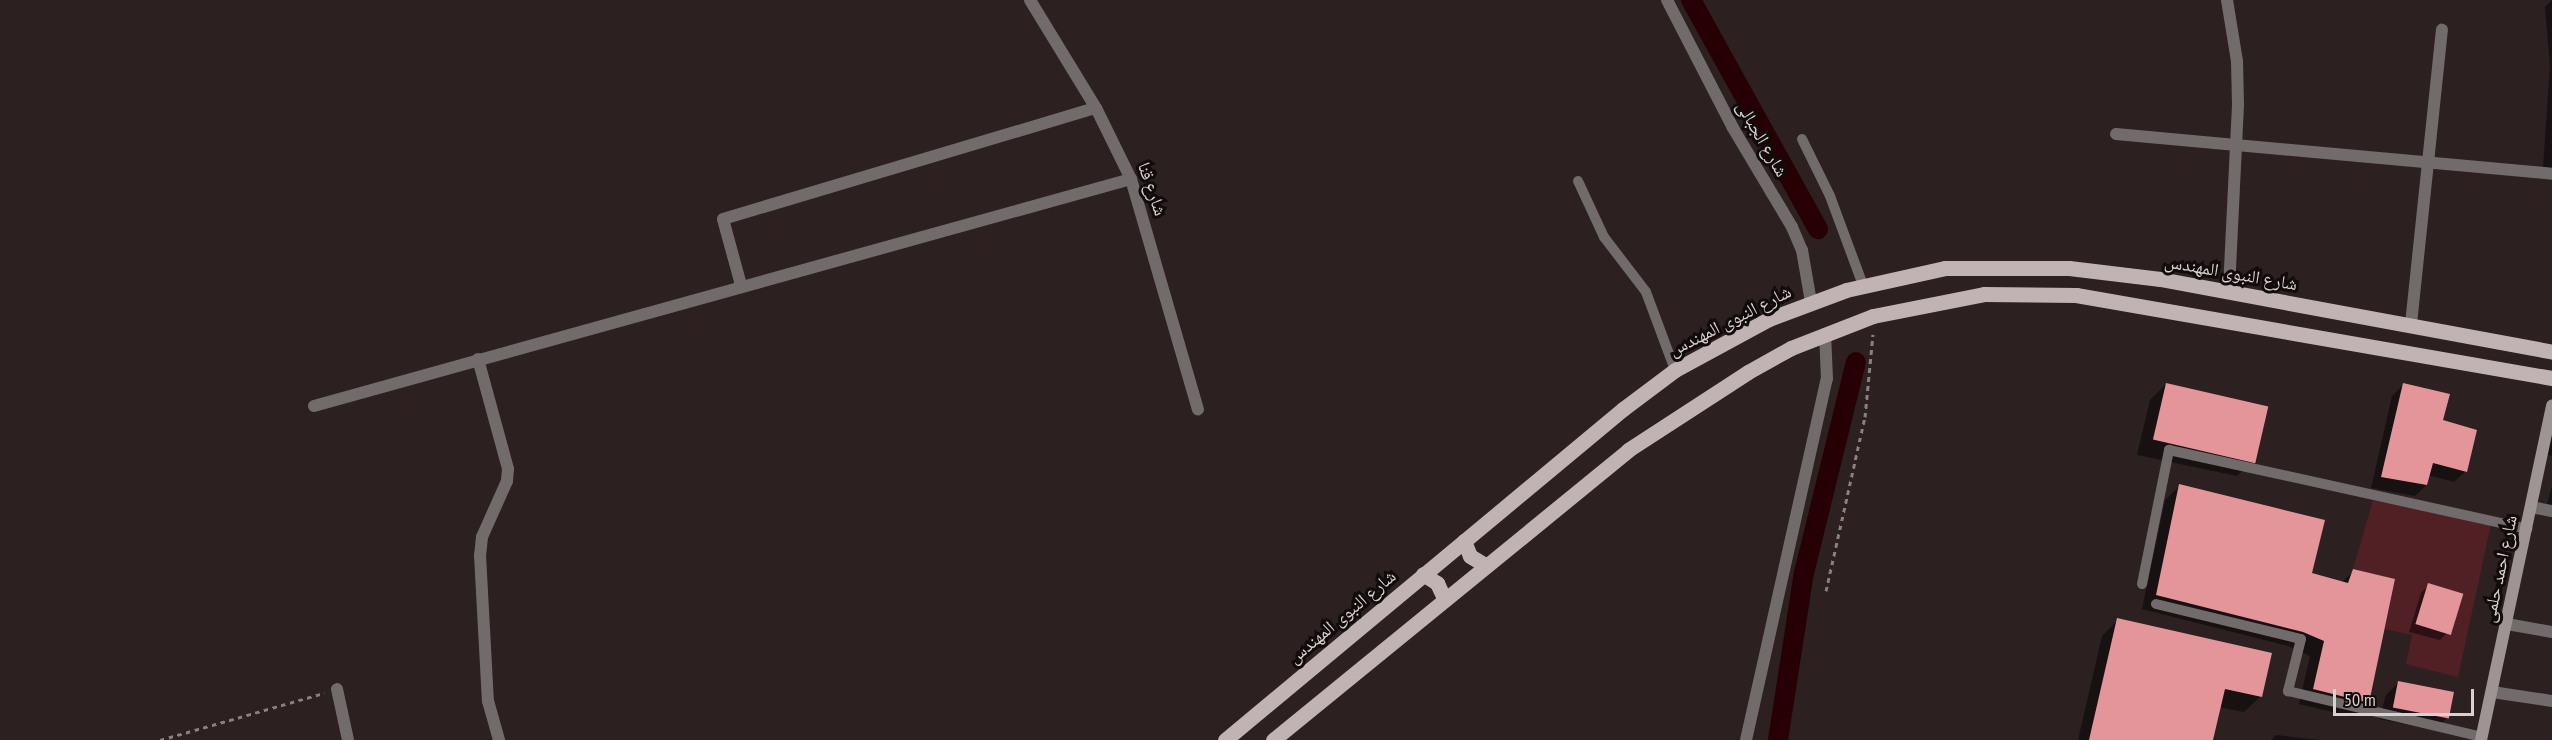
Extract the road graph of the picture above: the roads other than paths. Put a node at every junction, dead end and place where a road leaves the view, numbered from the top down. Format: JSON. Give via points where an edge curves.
{"nodes":[{"id":1,"x":1030,"y":0,"type":"edge"},
{"id":2,"x":1667,"y":0,"type":"edge"},
{"id":3,"x":2227,"y":0,"type":"edge"},
{"id":4,"x":2442,"y":30,"type":"dead end"},
{"id":5,"x":1096,"y":108,"type":"junction"},
{"id":6,"x":2116,"y":134,"type":"dead end"},
{"id":7,"x":1802,"y":140,"type":"dead end"},
{"id":8,"x":2236,"y":145,"type":"junction"},
{"id":9,"x":2430,"y":163,"type":"junction"},
{"id":10,"x":2552,"y":174,"type":"edge"},
{"id":11,"x":1131,"y":179,"type":"junction"},
{"id":12,"x":1578,"y":181,"type":"dead end"},
{"id":13,"x":741,"y":285,"type":"junction"},
{"id":14,"x":1863,"y":285,"type":"junction"},
{"id":15,"x":2229,"y":292,"type":"junction"},
{"id":16,"x":1811,"y":302,"type":"junction"},
{"id":17,"x":2411,"y":324,"type":"junction"},
{"id":18,"x":1825,"y":334,"type":"junction"},
{"id":19,"x":2552,"y":352,"type":"edge"},
{"id":20,"x":477,"y":359,"type":"junction"},
{"id":21,"x":1675,"y":370,"type":"junction"},
{"id":22,"x":2552,"y":378,"type":"edge"},
{"id":23,"x":2552,"y":405,"type":"edge"},
{"id":24,"x":314,"y":406,"type":"dead end"},
{"id":25,"x":1198,"y":409,"type":"dead end"},
{"id":26,"x":2531,"y":507,"type":"junction"},
{"id":27,"x":2552,"y":511,"type":"edge"},
{"id":28,"x":2527,"y":529,"type":"junction"},
{"id":29,"x":1464,"y":540,"type":"junction"},
{"id":30,"x":1485,"y":565,"type":"junction"},
{"id":31,"x":1423,"y":574,"type":"junction"},
{"id":32,"x":2142,"y":584,"type":"dead end"},
{"id":33,"x":1444,"y":598,"type":"junction"},
{"id":34,"x":2156,"y":604,"type":"dead end"},
{"id":35,"x":2507,"y":624,"type":"junction"},
{"id":36,"x":2552,"y":633,"type":"edge"},
{"id":37,"x":337,"y":690,"type":"road end"},
{"id":38,"x":2492,"y":692,"type":"junction"},
{"id":39,"x":2552,"y":701,"type":"edge"},
{"id":40,"x":2482,"y":738,"type":"edge"},
{"id":41,"x":348,"y":740,"type":"edge"},
{"id":42,"x":499,"y":740,"type":"edge"},
{"id":43,"x":1225,"y":740,"type":"edge"},
{"id":44,"x":1273,"y":740,"type":"edge"},
{"id":45,"x":1746,"y":740,"type":"edge"}],
"edges":[{"from":1,"to":5,"type":"street","name":"شارع قنا"},
{"from":2,"to":16,"type":"street","name":"شارع الجبالى","via":[[1733,128],[1792,227],[1802,250]]},
{"from":3,"to":8,"type":"street","via":[[2237,61]]},
{"from":4,"to":9,"type":"street"},
{"from":5,"to":11,"type":"street","name":"شارع قنا"},
{"from":5,"to":13,"type":"street","via":[[723,219]]},
{"from":6,"to":8,"type":"street"},
{"from":7,"to":14,"type":"lane","via":[[1830,196]]},
{"from":8,"to":9,"type":"street"},
{"from":8,"to":15,"type":"street"},
{"from":9,"to":10,"type":"street"},
{"from":9,"to":17,"type":"street"},
{"from":11,"to":13,"type":"street"},
{"from":11,"to":25,"type":"street","name":"شارع قنا"},
{"from":12,"to":21,"type":"lane","via":[[1604,237],[1646,292]]},
{"from":13,"to":20,"type":"street"},
{"from":14,"to":15,"type":"main road","name":"شارع النبوى المهندس","via":[[1945,268],[2040,265],[2113,272]]},
{"from":14,"to":16,"type":"main road","name":"شارع النبوى المهندس"},
{"from":15,"to":17,"type":"main road","name":"شارع النبوى المهندس"},
{"from":16,"to":21,"type":"main road","name":"شارع النبوى المهندس","via":[[1732,338]]},
{"from":17,"to":19,"type":"main road","name":"شارع النبوى المهندس"},
{"from":18,"to":22,"type":"main road","via":[[1873,316],[1984,294],[2076,295]]},
{"from":18,"to":30,"type":"main road","via":[[1710,393],[1628,450]]},
{"from":18,"to":45,"type":"street","via":[[1827,379]]},
{"from":20,"to":24,"type":"street"},
{"from":20,"to":42,"type":"street","via":[[508,469],[507,481],[482,537],[480,555],[488,701]]},
{"from":21,"to":29,"type":"main road","name":"شارع النبوى المهندس"},
{"from":23,"to":26,"type":"main road","name":"شارع احمد حلمى"},
{"from":26,"to":27,"type":"street"},
{"from":26,"to":28,"type":"main road","name":"شارع احمد حلمى"},
{"from":28,"to":32,"type":"lane","via":[[2169,450]]},
{"from":28,"to":35,"type":"main road","name":"شارع احمد حلمى"},
{"from":29,"to":30,"type":"main road","via":[[1470,556]]},
{"from":29,"to":31,"type":"main road","name":"شارع النبوى المهندس"},
{"from":30,"to":33,"type":"main road"},
{"from":31,"to":33,"type":"main road","via":[[1437,584]]},
{"from":31,"to":43,"type":"main road","name":"شارع النبوى المهندس"},
{"from":33,"to":44,"type":"main road"},
{"from":34,"to":40,"type":"lane","via":[[2301,639],[2289,691]]},
{"from":35,"to":36,"type":"street"},
{"from":35,"to":38,"type":"main road","name":"شارع احمد حلمى"},
{"from":37,"to":41,"type":"street"},
{"from":38,"to":39,"type":"street"},
{"from":38,"to":40,"type":"main road","name":"شارع احمد حلمى"}]}
